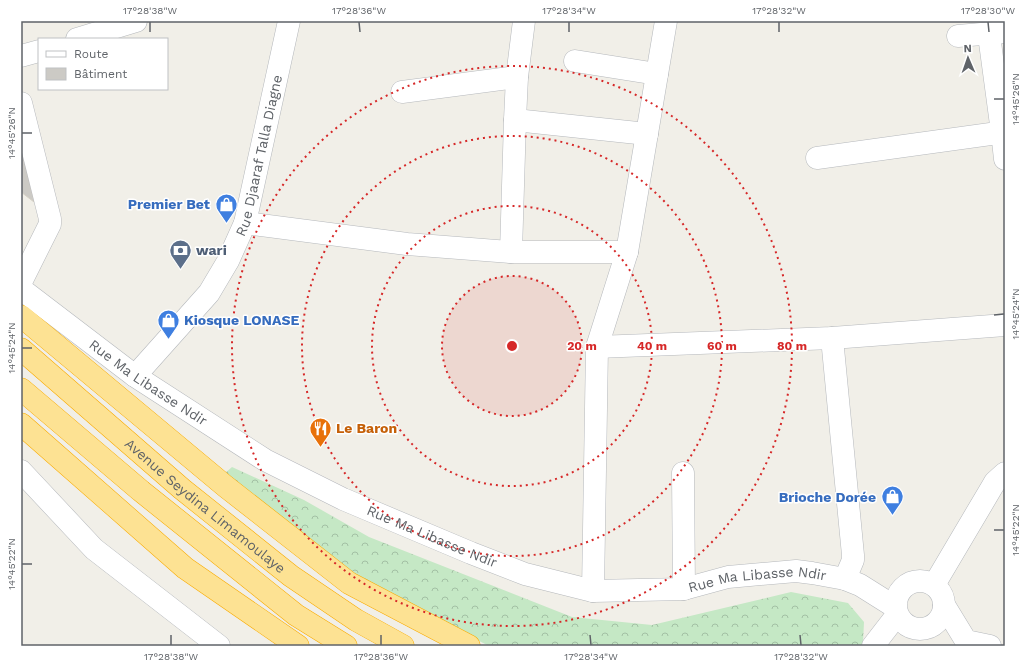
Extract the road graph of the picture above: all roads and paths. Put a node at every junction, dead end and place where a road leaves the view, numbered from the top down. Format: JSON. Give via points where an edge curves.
{"nodes":[{"id":1,"x":136,"y":21,"type":"edge"},
{"id":2,"x":289,"y":21,"type":"edge"},
{"id":3,"x":524,"y":21,"type":"edge"},
{"id":4,"x":666,"y":21,"type":"edge"},
{"id":5,"x":997,"y":34,"type":"edge"},
{"id":6,"x":958,"y":36,"type":"dead end"},
{"id":7,"x":80,"y":38,"type":"edge"},
{"id":8,"x":38,"y":51,"type":"edge"},
{"id":9,"x":21,"y":56,"type":"edge"},
{"id":10,"x":575,"y":61,"type":"dead end"},
{"id":11,"x":657,"y":74,"type":"junction"},
{"id":12,"x":517,"y":77,"type":"junction"},
{"id":13,"x":402,"y":92,"type":"dead end"},
{"id":14,"x":21,"y":103,"type":"edge"},
{"id":15,"x":515,"y":120,"type":"junction"},
{"id":16,"x":1004,"y":132,"type":"edge"},
{"id":17,"x":647,"y":134,"type":"junction"},
{"id":18,"x":817,"y":158,"type":"dead end"},
{"id":19,"x":1005,"y":159,"type":"edge"},
{"id":20,"x":245,"y":223,"type":"junction"},
{"id":21,"x":511,"y":252,"type":"junction"},
{"id":22,"x":627,"y":252,"type":"junction"},
{"id":23,"x":21,"y":282,"type":"edge"},
{"id":24,"x":21,"y":289,"type":"edge"},
{"id":25,"x":21,"y":316,"type":"edge"},
{"id":26,"x":1005,"y":325,"type":"edge"},
{"id":27,"x":832,"y":338,"type":"junction"},
{"id":28,"x":597,"y":347,"type":"junction"},
{"id":29,"x":21,"y":349,"type":"edge"},
{"id":30,"x":135,"y":376,"type":"junction"},
{"id":31,"x":21,"y":389,"type":"edge"},
{"id":32,"x":21,"y":424,"type":"edge"},
{"id":33,"x":683,"y":473,"type":"dead end"},
{"id":34,"x":1005,"y":473,"type":"edge"},
{"id":35,"x":23,"y":477,"type":"edge"},
{"id":36,"x":845,"y":580,"type":"junction"},
{"id":37,"x":934,"y":585,"type":"junction"},
{"id":38,"x":684,"y":589,"type":"junction"},
{"id":39,"x":594,"y":591,"type":"junction"},
{"id":40,"x":944,"y":605,"type":"junction"},
{"id":41,"x":896,"y":611,"type":"junction"},
{"id":42,"x":914,"y":638,"type":"edge"},
{"id":43,"x":219,"y":646,"type":"edge"},
{"id":44,"x":298,"y":646,"type":"edge"},
{"id":45,"x":346,"y":646,"type":"edge"},
{"id":46,"x":403,"y":646,"type":"edge"},
{"id":47,"x":469,"y":646,"type":"edge"},
{"id":48,"x":872,"y":646,"type":"edge"},
{"id":49,"x":990,"y":646,"type":"edge"}],
"edges":[{"from":1,"to":7,"type":"street"},
{"from":2,"to":20,"type":"street","name":"Rue Djaaraf Talla Diagne"},
{"from":3,"to":12,"type":"street"},
{"from":4,"to":11,"type":"street"},
{"from":5,"to":6,"type":"street"},
{"from":5,"to":16,"type":"street"},
{"from":8,"to":9,"type":"street"},
{"from":10,"to":11,"type":"street"},
{"from":11,"to":17,"type":"street"},
{"from":12,"to":13,"type":"street"},
{"from":12,"to":15,"type":"street"},
{"from":14,"to":23,"type":"street","via":[[50,219],[50,224]]},
{"from":15,"to":17,"type":"street"},
{"from":15,"to":21,"type":"street"},
{"from":16,"to":18,"type":"street"},
{"from":16,"to":19,"type":"street"},
{"from":17,"to":22,"type":"street"},
{"from":20,"to":21,"type":"street","via":[[407,244]]},
{"from":20,"to":30,"type":"street","name":"Rue Djaaraf Talla Diagne","via":[[228,261],[209,293]]},
{"from":21,"to":22,"type":"street"},
{"from":22,"to":28,"type":"street"},
{"from":24,"to":30,"type":"street","name":"Rue Ma Libasse Ndir"},
{"from":25,"to":47,"type":"highway","via":[[225,486],[349,583]]},
{"from":26,"to":27,"type":"street"},
{"from":27,"to":28,"type":"street"},
{"from":27,"to":36,"type":"street","via":[[854,555]]},
{"from":28,"to":39,"type":"street"},
{"from":29,"to":46,"type":"highway","name":"Avenue Seydina Limamoulaye","via":[[182,489],[291,576],[356,620]]},
{"from":30,"to":39,"type":"street","name":"Rue Ma Libasse Ndir","via":[[265,460],[343,499],[525,574]]},
{"from":31,"to":45,"type":"highway","name":"Avenue Seydina Limamoulaye","via":[[141,491],[296,615]]},
{"from":32,"to":44,"type":"highway","via":[[185,568]]},
{"from":33,"to":38,"type":"street"},
{"from":34,"to":37,"type":"street","via":[[995,482]]},
{"from":35,"to":43,"type":"street","via":[[94,550]]},
{"from":36,"to":38,"type":"street","name":"Rue Ma Libasse Ndir","via":[[796,571],[728,577]]},
{"from":36,"to":41,"type":"street","name":"Rue Ma Libasse Ndir","via":[[860,585]]},
{"from":37,"to":40,"type":"street","via":[[942,594]]},
{"from":37,"to":41,"type":"street","via":[[926,581],[908,584],[896,598]]},
{"from":38,"to":39,"type":"street","name":"Rue Ma Libasse Ndir"},
{"from":40,"to":42,"type":"street","via":[[943,614],[938,622]]},
{"from":40,"to":49,"type":"street","via":[[966,641]]},
{"from":41,"to":42,"type":"street","via":[[903,623],[911,628]]},
{"from":41,"to":48,"type":"street"}]}
